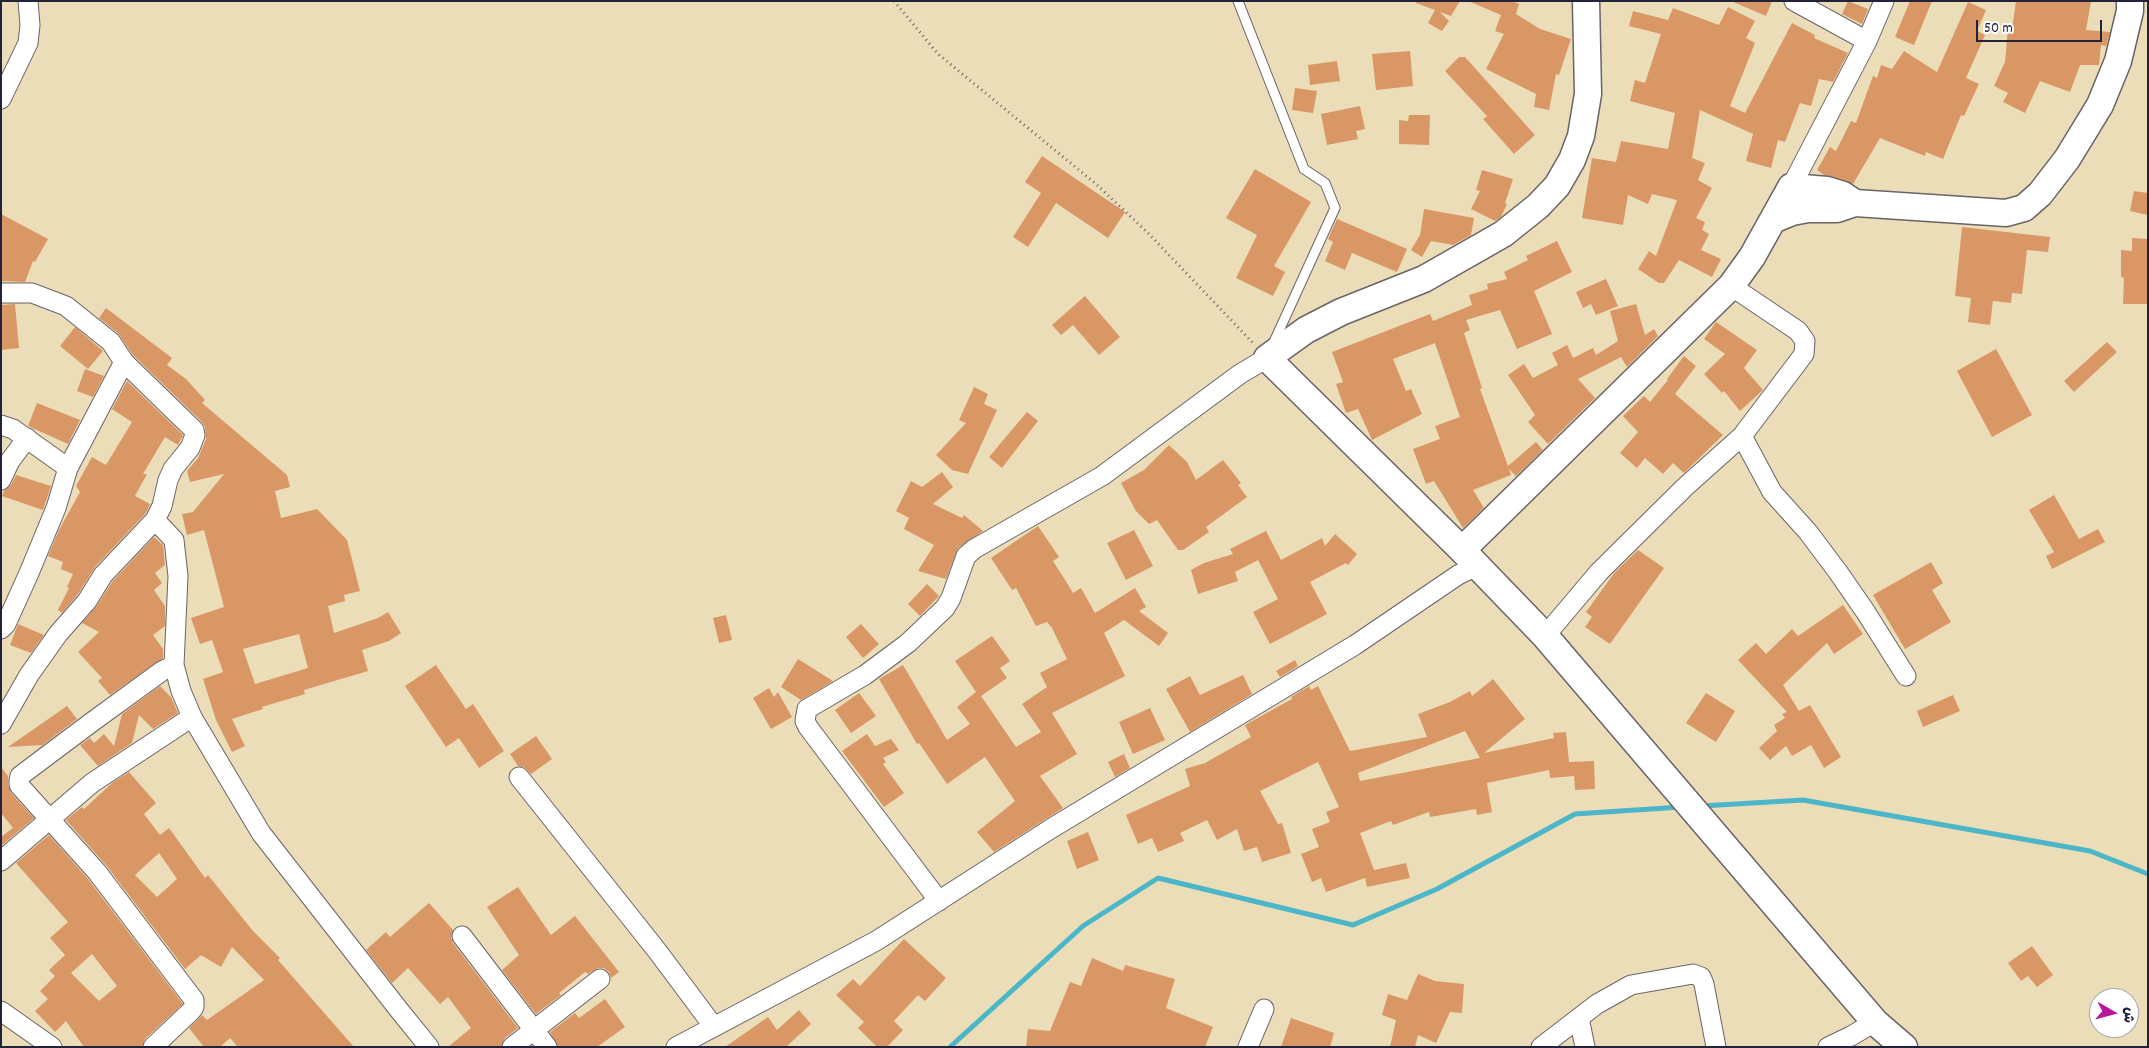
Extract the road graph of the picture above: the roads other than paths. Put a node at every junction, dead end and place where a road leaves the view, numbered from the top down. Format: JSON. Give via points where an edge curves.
{"nodes":[{"id":1,"x":28,"y":1,"type":"edge"},
{"id":2,"x":1238,"y":1,"type":"edge"},
{"id":3,"x":1586,"y":1,"type":"edge"},
{"id":4,"x":1794,"y":1,"type":"edge"},
{"id":5,"x":1884,"y":1,"type":"edge"},
{"id":6,"x":2130,"y":1,"type":"edge"},
{"id":7,"x":1867,"y":41,"type":"junction"},
{"id":8,"x":1,"y":99,"type":"edge"},
{"id":9,"x":1791,"y":187,"type":"junction"},
{"id":10,"x":1855,"y":203,"type":"junction"},
{"id":11,"x":1775,"y":219,"type":"junction"},
{"id":12,"x":1731,"y":286,"type":"junction"},
{"id":13,"x":1,"y":293,"type":"edge"},
{"id":14,"x":1267,"y":358,"type":"junction"},
{"id":15,"x":124,"y":362,"type":"junction"},
{"id":16,"x":1,"y":425,"type":"edge"},
{"id":17,"x":1742,"y":436,"type":"junction"},
{"id":18,"x":27,"y":438,"type":"junction"},
{"id":19,"x":68,"y":468,"type":"junction"},
{"id":20,"x":1,"y":480,"type":"edge"},
{"id":21,"x":155,"y":520,"type":"junction"},
{"id":22,"x":1470,"y":557,"type":"junction"},
{"id":23,"x":1,"y":629,"type":"edge"},
{"id":24,"x":1545,"y":636,"type":"junction"},
{"id":25,"x":174,"y":665,"type":"junction"},
{"id":26,"x":1906,"y":676,"type":"dead end"},
{"id":27,"x":192,"y":717,"type":"junction"},
{"id":28,"x":1,"y":724,"type":"edge"},
{"id":29,"x":519,"y":777,"type":"dead end"},
{"id":30,"x":51,"y":819,"type":"junction"},
{"id":31,"x":1,"y":861,"type":"edge"},
{"id":32,"x":939,"y":901,"type":"junction"},
{"id":33,"x":462,"y":936,"type":"dead end"},
{"id":34,"x":600,"y":979,"type":"dead end"},
{"id":35,"x":1264,"y":1009,"type":"dead end"},
{"id":36,"x":1,"y":1011,"type":"edge"},
{"id":37,"x":1579,"y":1018,"type":"junction"},
{"id":38,"x":1875,"y":1022,"type":"junction"},
{"id":39,"x":714,"y":1027,"type":"junction"},
{"id":40,"x":534,"y":1031,"type":"junction"},
{"id":41,"x":52,"y":1047,"type":"edge"},
{"id":42,"x":153,"y":1047,"type":"edge"},
{"id":43,"x":429,"y":1047,"type":"edge"},
{"id":44,"x":512,"y":1047,"type":"edge"},
{"id":45,"x":547,"y":1047,"type":"edge"},
{"id":46,"x":676,"y":1047,"type":"edge"},
{"id":47,"x":1248,"y":1047,"type":"edge"},
{"id":48,"x":1541,"y":1047,"type":"edge"},
{"id":49,"x":1585,"y":1047,"type":"edge"},
{"id":50,"x":1716,"y":1047,"type":"edge"},
{"id":51,"x":1828,"y":1047,"type":"edge"},
{"id":52,"x":1904,"y":1047,"type":"edge"}],
"edges":[{"from":1,"to":8,"type":"street","via":[[28,43]]},
{"from":2,"to":14,"type":"lane","via":[[1304,169],[1325,183],[1335,208]]},
{"from":3,"to":14,"type":"main road","via":[[1588,94],[1581,136],[1572,160],[1551,193],[1503,234],[1464,257],[1424,279],[1341,312],[1306,330]]},
{"from":4,"to":7,"type":"street"},
{"from":5,"to":7,"type":"street"},
{"from":6,"to":10,"type":"main road","via":[[2118,61],[2100,105],[2067,159],[2040,194],[2024,208],[1989,213]]},
{"from":7,"to":9,"type":"street"},
{"from":9,"to":10,"type":"main road","via":[[1828,190]]},
{"from":9,"to":11,"type":"main road"},
{"from":10,"to":11,"type":"main road","via":[[1837,209],[1792,212]]},
{"from":11,"to":12,"type":"main road"},
{"from":12,"to":17,"type":"street","via":[[1798,331],[1805,341],[1804,354]]},
{"from":12,"to":22,"type":"main road"},
{"from":13,"to":15,"type":"street","via":[[32,293],[66,306],[111,342]]},
{"from":14,"to":22,"type":"main road"},
{"from":14,"to":32,"type":"street","via":[[1102,476],[974,549],[966,556],[945,608],[908,643],[865,675],[807,709],[805,721],[808,727]]},
{"from":15,"to":19,"type":"street"},
{"from":15,"to":21,"type":"street","via":[[196,435],[173,469]]},
{"from":16,"to":18,"type":"street"},
{"from":17,"to":24,"type":"street","via":[[1633,538]]},
{"from":17,"to":26,"type":"street","via":[[1772,492],[1838,572]]},
{"from":18,"to":19,"type":"street"},
{"from":18,"to":20,"type":"street"},
{"from":19,"to":23,"type":"street","via":[[56,508],[29,573]]},
{"from":21,"to":25,"type":"street","via":[[170,534],[176,551]]},
{"from":21,"to":28,"type":"street","via":[[103,576],[87,601],[58,634],[29,675]]},
{"from":22,"to":24,"type":"main road"},
{"from":22,"to":32,"type":"street","via":[[1458,576],[1355,645],[1052,828]]},
{"from":24,"to":38,"type":"main road"},
{"from":25,"to":27,"type":"street"},
{"from":25,"to":30,"type":"street","via":[[20,776],[19,785]]},
{"from":27,"to":30,"type":"street","via":[[92,783]]},
{"from":27,"to":43,"type":"street","via":[[261,833]]},
{"from":29,"to":39,"type":"street"},
{"from":30,"to":31,"type":"street"},
{"from":30,"to":42,"type":"street","via":[[97,872],[194,1000],[191,1011]]},
{"from":32,"to":39,"type":"street","via":[[876,941]]},
{"from":33,"to":40,"type":"street"},
{"from":34,"to":40,"type":"street"},
{"from":35,"to":47,"type":"street"},
{"from":36,"to":41,"type":"street"},
{"from":37,"to":48,"type":"street"},
{"from":37,"to":49,"type":"street"},
{"from":37,"to":50,"type":"street","via":[[1596,1004],[1631,985],[1697,975],[1704,984]]},
{"from":38,"to":51,"type":"street"},
{"from":38,"to":52,"type":"main road"},
{"from":39,"to":46,"type":"street"},
{"from":40,"to":44,"type":"street"},
{"from":40,"to":45,"type":"street"}]}
